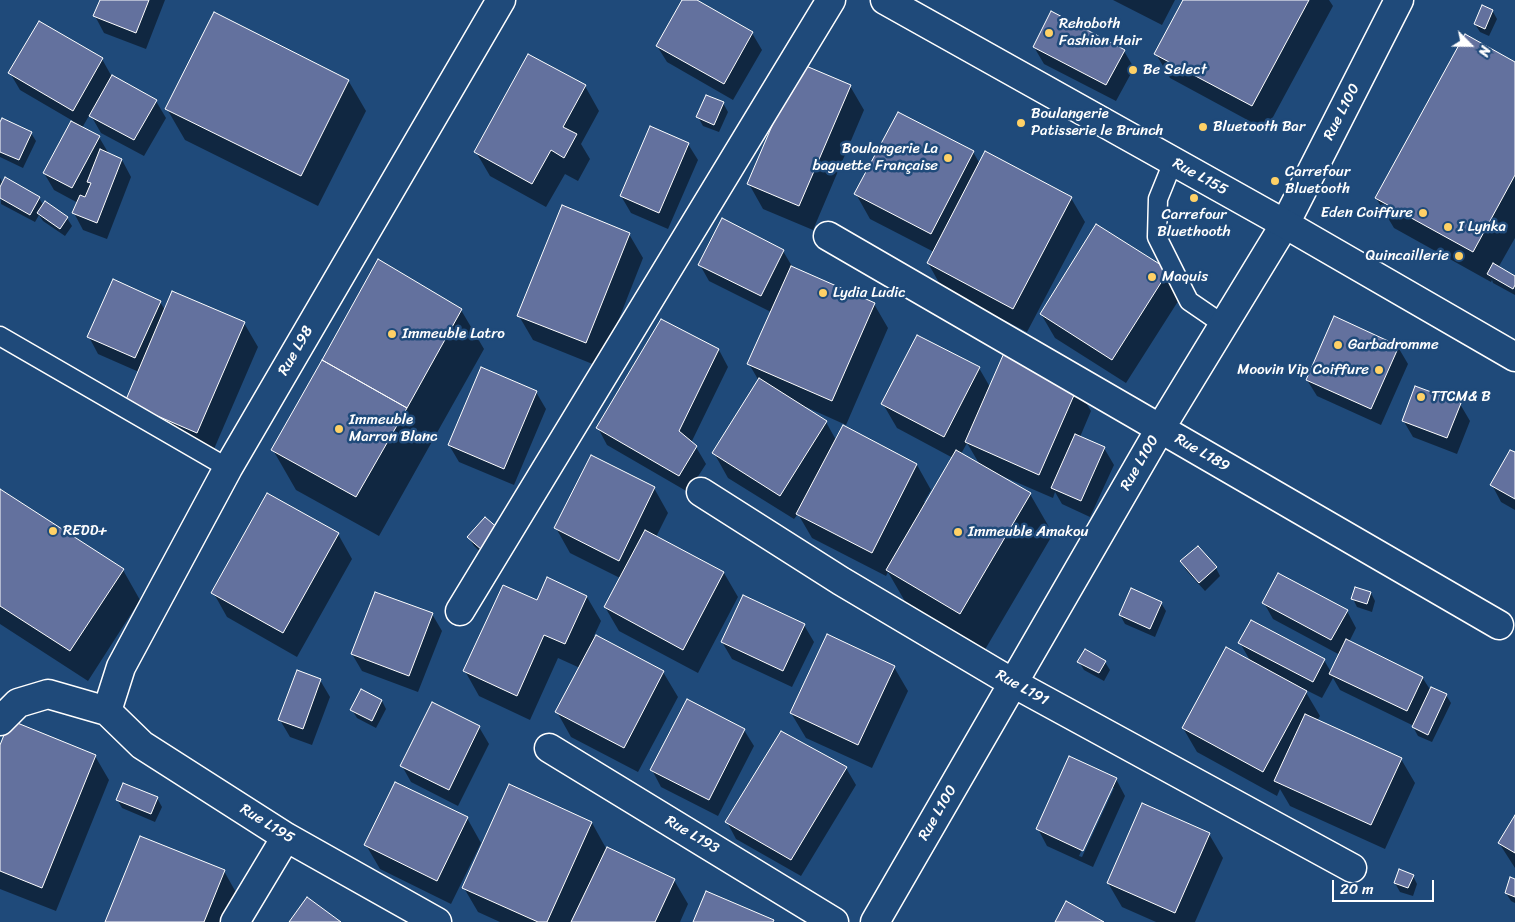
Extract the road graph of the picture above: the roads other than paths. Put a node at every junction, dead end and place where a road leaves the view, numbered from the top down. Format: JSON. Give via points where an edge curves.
{"nodes":[{"id":1,"x":501,"y":0,"type":"edge"},
{"id":2,"x":831,"y":0,"type":"edge"},
{"id":3,"x":885,"y":0,"type":"edge"},
{"id":4,"x":1399,"y":0,"type":"edge"},
{"id":5,"x":1173,"y":162,"type":"junction"},
{"id":6,"x":1285,"y":224,"type":"junction"},
{"id":7,"x":828,"y":236,"type":"dead end"},
{"id":8,"x":1224,"y":325,"type":"junction"},
{"id":9,"x":0,"y":336,"type":"edge"},
{"id":10,"x":1515,"y":357,"type":"edge"},
{"id":11,"x":1160,"y":429,"type":"junction"},
{"id":12,"x":228,"y":468,"type":"junction"},
{"id":13,"x":701,"y":492,"type":"dead end"},
{"id":14,"x":460,"y":611,"type":"dead end"},
{"id":15,"x":1499,"y":625,"type":"dead end"},
{"id":16,"x":1013,"y":683,"type":"junction"},
{"id":17,"x":107,"y":711,"type":"junction"},
{"id":18,"x":0,"y":721,"type":"edge"},
{"id":19,"x":549,"y":748,"type":"dead end"},
{"id":20,"x":286,"y":837,"type":"junction"},
{"id":21,"x":1352,"y":868,"type":"dead end"},
{"id":22,"x":235,"y":922,"type":"edge"},
{"id":23,"x":436,"y":922,"type":"edge"},
{"id":24,"x":834,"y":922,"type":"edge"},
{"id":25,"x":875,"y":922,"type":"edge"}],
"edges":[{"from":1,"to":12,"type":"street","name":"Rue L98"},
{"from":2,"to":14,"type":"street"},
{"from":3,"to":5,"type":"street","name":"Rue L155"},
{"from":4,"to":6,"type":"street","name":"Rue L100"},
{"from":5,"to":6,"type":"street","name":"Rue L155"},
{"from":5,"to":8,"type":"lane","via":[[1158,199],[1157,237],[1189,301]]},
{"from":6,"to":8,"type":"street","name":"Rue L100"},
{"from":6,"to":10,"type":"street","name":"Rue L155"},
{"from":7,"to":11,"type":"street","name":"Rue L189"},
{"from":8,"to":11,"type":"street","name":"Rue L100"},
{"from":9,"to":12,"type":"lane"},
{"from":11,"to":15,"type":"street","name":"Rue L189"},
{"from":11,"to":16,"type":"street","name":"Rue L100"},
{"from":12,"to":17,"type":"street","name":"Rue L98","via":[[122,667]]},
{"from":13,"to":16,"type":"street","name":"Rue L191","via":[[841,581]]},
{"from":16,"to":21,"type":"street","name":"Rue L191"},
{"from":16,"to":25,"type":"street","name":"Rue L100"},
{"from":17,"to":18,"type":"street","via":[[48,694],[18,703]]},
{"from":17,"to":20,"type":"street","name":"Rue L195","via":[[142,745]]},
{"from":19,"to":24,"type":"street","name":"Rue L193"},
{"from":20,"to":22,"type":"street"},
{"from":20,"to":23,"type":"street","name":"Rue L195"}]}
